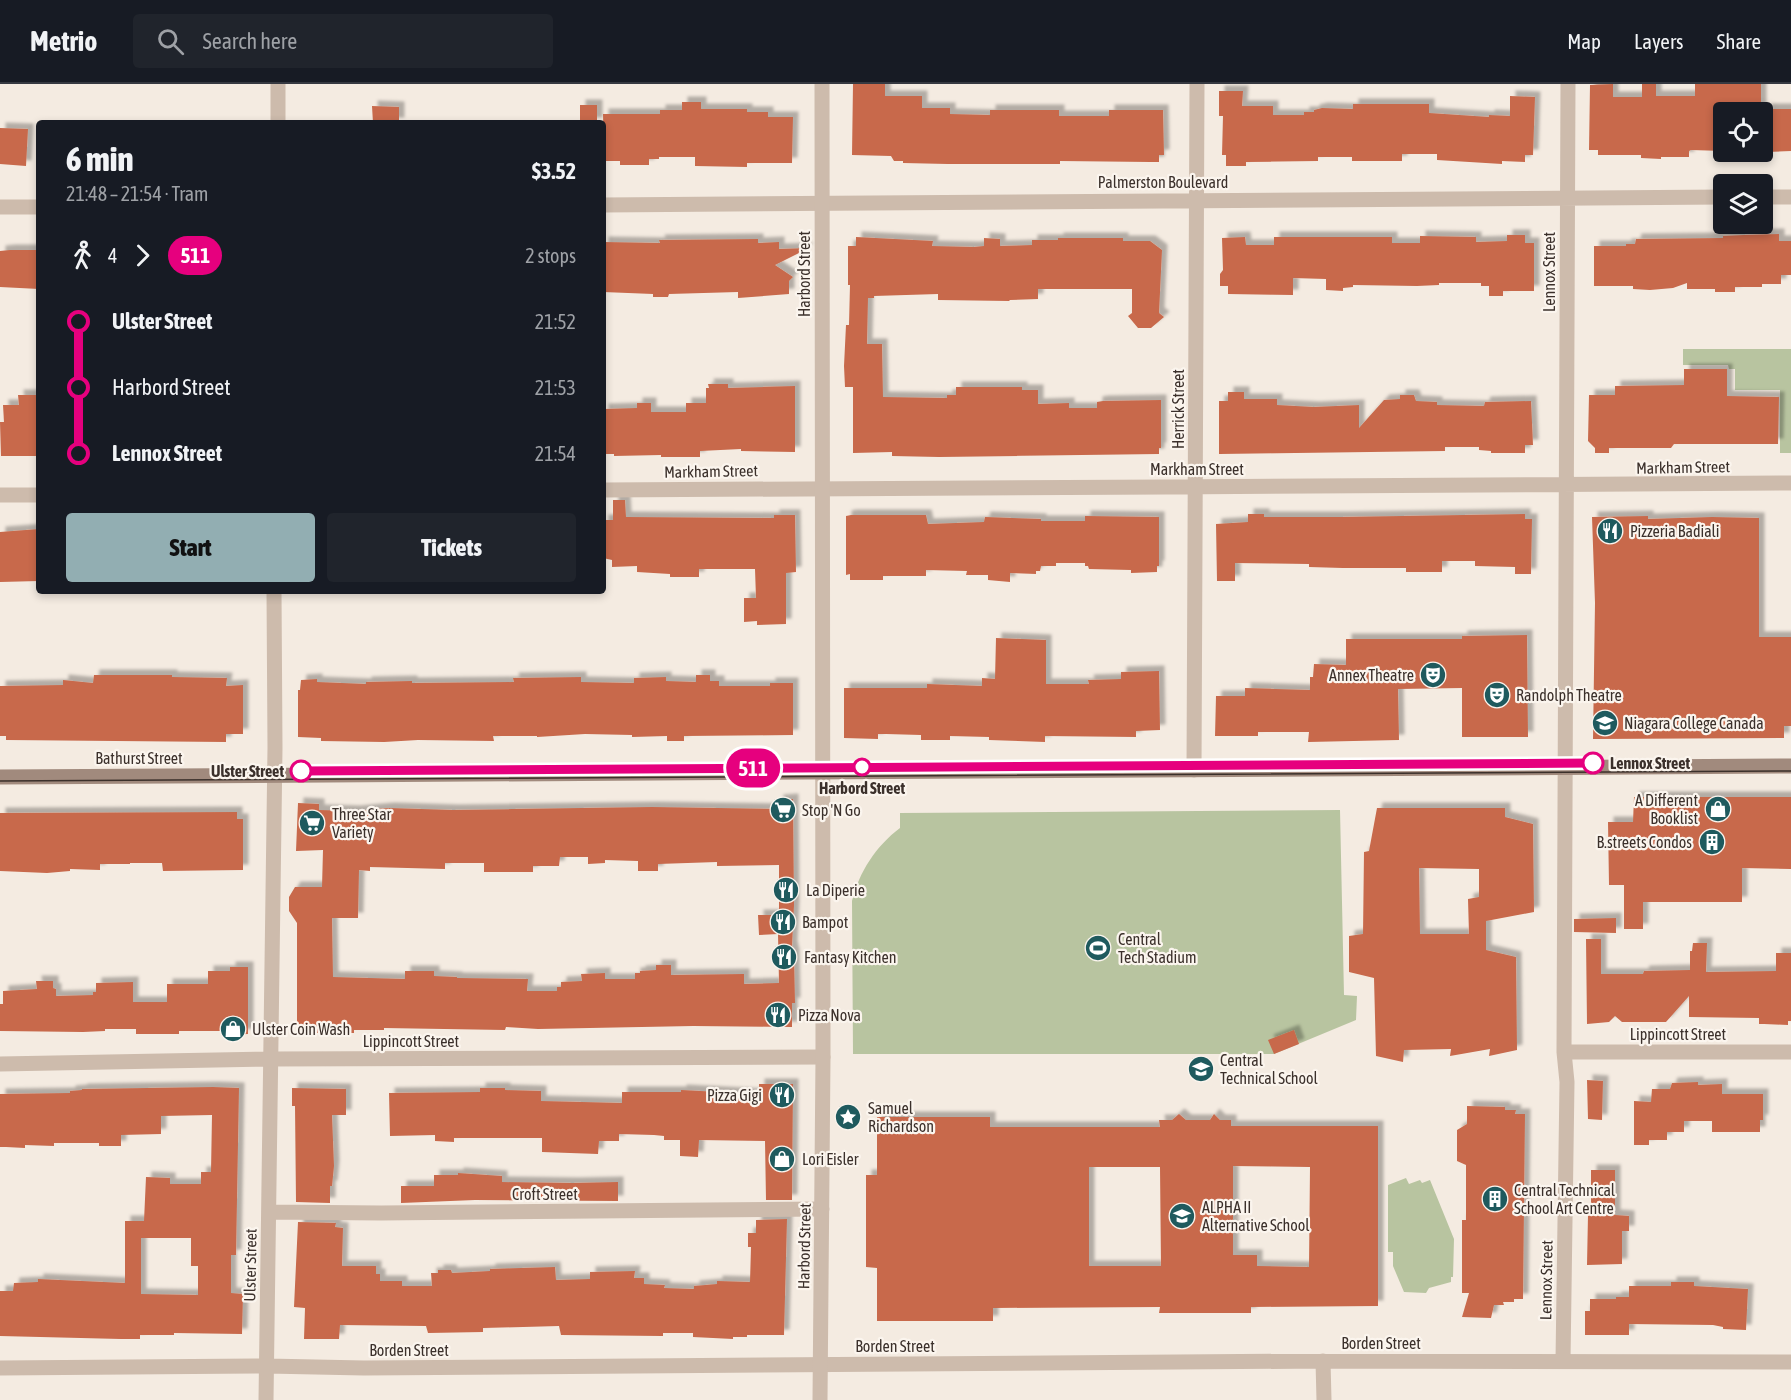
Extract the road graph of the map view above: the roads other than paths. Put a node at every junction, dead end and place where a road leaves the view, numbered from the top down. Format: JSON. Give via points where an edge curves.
{"nodes":[{"id":1,"x":278,"y":84,"type":"edge"},
{"id":2,"x":822,"y":84,"type":"edge"},
{"id":3,"x":1197,"y":84,"type":"edge"},
{"id":4,"x":1568,"y":84,"type":"edge"},
{"id":5,"x":278,"y":120,"type":"edge"},
{"id":6,"x":1567,"y":197,"type":"junction"},
{"id":7,"x":1713,"y":197,"type":"edge"},
{"id":8,"x":1773,"y":197,"type":"edge"},
{"id":9,"x":1791,"y":197,"type":"edge"},
{"id":10,"x":1196,"y":200,"type":"junction"},
{"id":11,"x":822,"y":203,"type":"junction"},
{"id":12,"x":606,"y":205,"type":"edge"},
{"id":13,"x":0,"y":207,"type":"edge"},
{"id":14,"x":36,"y":207,"type":"edge"},
{"id":15,"x":1791,"y":483,"type":"edge"},
{"id":16,"x":822,"y":487,"type":"junction"},
{"id":17,"x":1195,"y":487,"type":"junction"},
{"id":18,"x":1566,"y":487,"type":"junction"},
{"id":19,"x":606,"y":490,"type":"edge"},
{"id":20,"x":0,"y":495,"type":"edge"},
{"id":21,"x":36,"y":495,"type":"edge"},
{"id":22,"x":274,"y":594,"type":"edge"},
{"id":23,"x":1791,"y":766,"type":"edge"},
{"id":24,"x":1565,"y":767,"type":"junction"},
{"id":25,"x":1194,"y":770,"type":"junction"},
{"id":26,"x":822,"y":771,"type":"junction"},
{"id":27,"x":274,"y":776,"type":"junction"},
{"id":28,"x":0,"y":777,"type":"edge"},
{"id":29,"x":1564,"y":1052,"type":"junction"},
{"id":30,"x":1791,"y":1052,"type":"edge"},
{"id":31,"x":823,"y":1057,"type":"junction"},
{"id":32,"x":271,"y":1059,"type":"junction"},
{"id":33,"x":0,"y":1064,"type":"edge"},
{"id":34,"x":822,"y":1209,"type":"junction"},
{"id":35,"x":269,"y":1212,"type":"junction"},
{"id":36,"x":1323,"y":1361,"type":"junction"},
{"id":37,"x":1563,"y":1361,"type":"junction"},
{"id":38,"x":1791,"y":1362,"type":"edge"},
{"id":39,"x":820,"y":1364,"type":"junction"},
{"id":40,"x":267,"y":1365,"type":"junction"},
{"id":41,"x":0,"y":1368,"type":"edge"},
{"id":42,"x":267,"y":1400,"type":"edge"},
{"id":43,"x":820,"y":1400,"type":"edge"},
{"id":44,"x":1324,"y":1400,"type":"edge"}],
"edges":[{"from":1,"to":5,"type":"street"},
{"from":2,"to":11,"type":"street","name":"Harbord Street"},
{"from":3,"to":10,"type":"street","name":"Herrick Street"},
{"from":4,"to":6,"type":"street","name":"Lennox Street"},
{"from":6,"to":7,"type":"street","name":"Palmerston Boulevard"},
{"from":6,"to":10,"type":"street","name":"Palmerston Boulevard"},
{"from":6,"to":18,"type":"street","name":"Lennox Street"},
{"from":8,"to":9,"type":"street"},
{"from":10,"to":11,"type":"street","name":"Palmerston Boulevard"},
{"from":10,"to":17,"type":"street","name":"Herrick Street"},
{"from":11,"to":12,"type":"street","name":"Palmerston Boulevard"},
{"from":11,"to":16,"type":"street","name":"Harbord Street"},
{"from":13,"to":14,"type":"street"},
{"from":15,"to":18,"type":"street","name":"Markham Street"},
{"from":16,"to":17,"type":"street","name":"Markham Street"},
{"from":16,"to":19,"type":"street","name":"Markham Street"},
{"from":16,"to":26,"type":"street","name":"Harbord Street"},
{"from":17,"to":18,"type":"street","name":"Markham Street"},
{"from":17,"to":25,"type":"street","name":"Herrick Street"},
{"from":18,"to":24,"type":"street","name":"Lennox Street"},
{"from":20,"to":21,"type":"street"},
{"from":22,"to":27,"type":"street","name":"Ulster Street"},
{"from":23,"to":24,"type":"main road","name":"Bathurst Street"},
{"from":24,"to":25,"type":"main road","name":"Bathurst Street"},
{"from":24,"to":29,"type":"street","name":"Lennox Street"},
{"from":25,"to":26,"type":"main road","name":"Bathurst Street"},
{"from":26,"to":27,"type":"main road","name":"Bathurst Street"},
{"from":26,"to":31,"type":"street","name":"Harbord Street"},
{"from":27,"to":28,"type":"main road","name":"Bathurst Street"},
{"from":27,"to":32,"type":"street","name":"Ulster Street"},
{"from":29,"to":30,"type":"street","name":"Lippincott Street"},
{"from":29,"to":37,"type":"street","name":"Lennox Street","via":[[1567,1082]]},
{"from":31,"to":32,"type":"street","name":"Lippincott Street"},
{"from":31,"to":34,"type":"street","name":"Harbord Street"},
{"from":32,"to":33,"type":"street","name":"Lippincott Street"},
{"from":32,"to":35,"type":"street","name":"Ulster Street"},
{"from":34,"to":35,"type":"street","name":"Croft Street"},
{"from":34,"to":39,"type":"street","name":"Harbord Street"},
{"from":35,"to":40,"type":"street","name":"Ulster Street"},
{"from":36,"to":37,"type":"street","name":"Borden Street"},
{"from":36,"to":39,"type":"street","name":"Borden Street"},
{"from":36,"to":44,"type":"street"},
{"from":37,"to":38,"type":"street","name":"Borden Street"},
{"from":39,"to":40,"type":"street","name":"Borden Street","via":[[375,1368]]},
{"from":39,"to":43,"type":"street","name":"Harbord Street"},
{"from":40,"to":41,"type":"street","name":"Borden Street"},
{"from":40,"to":42,"type":"street","name":"Ulster Street"}]}
